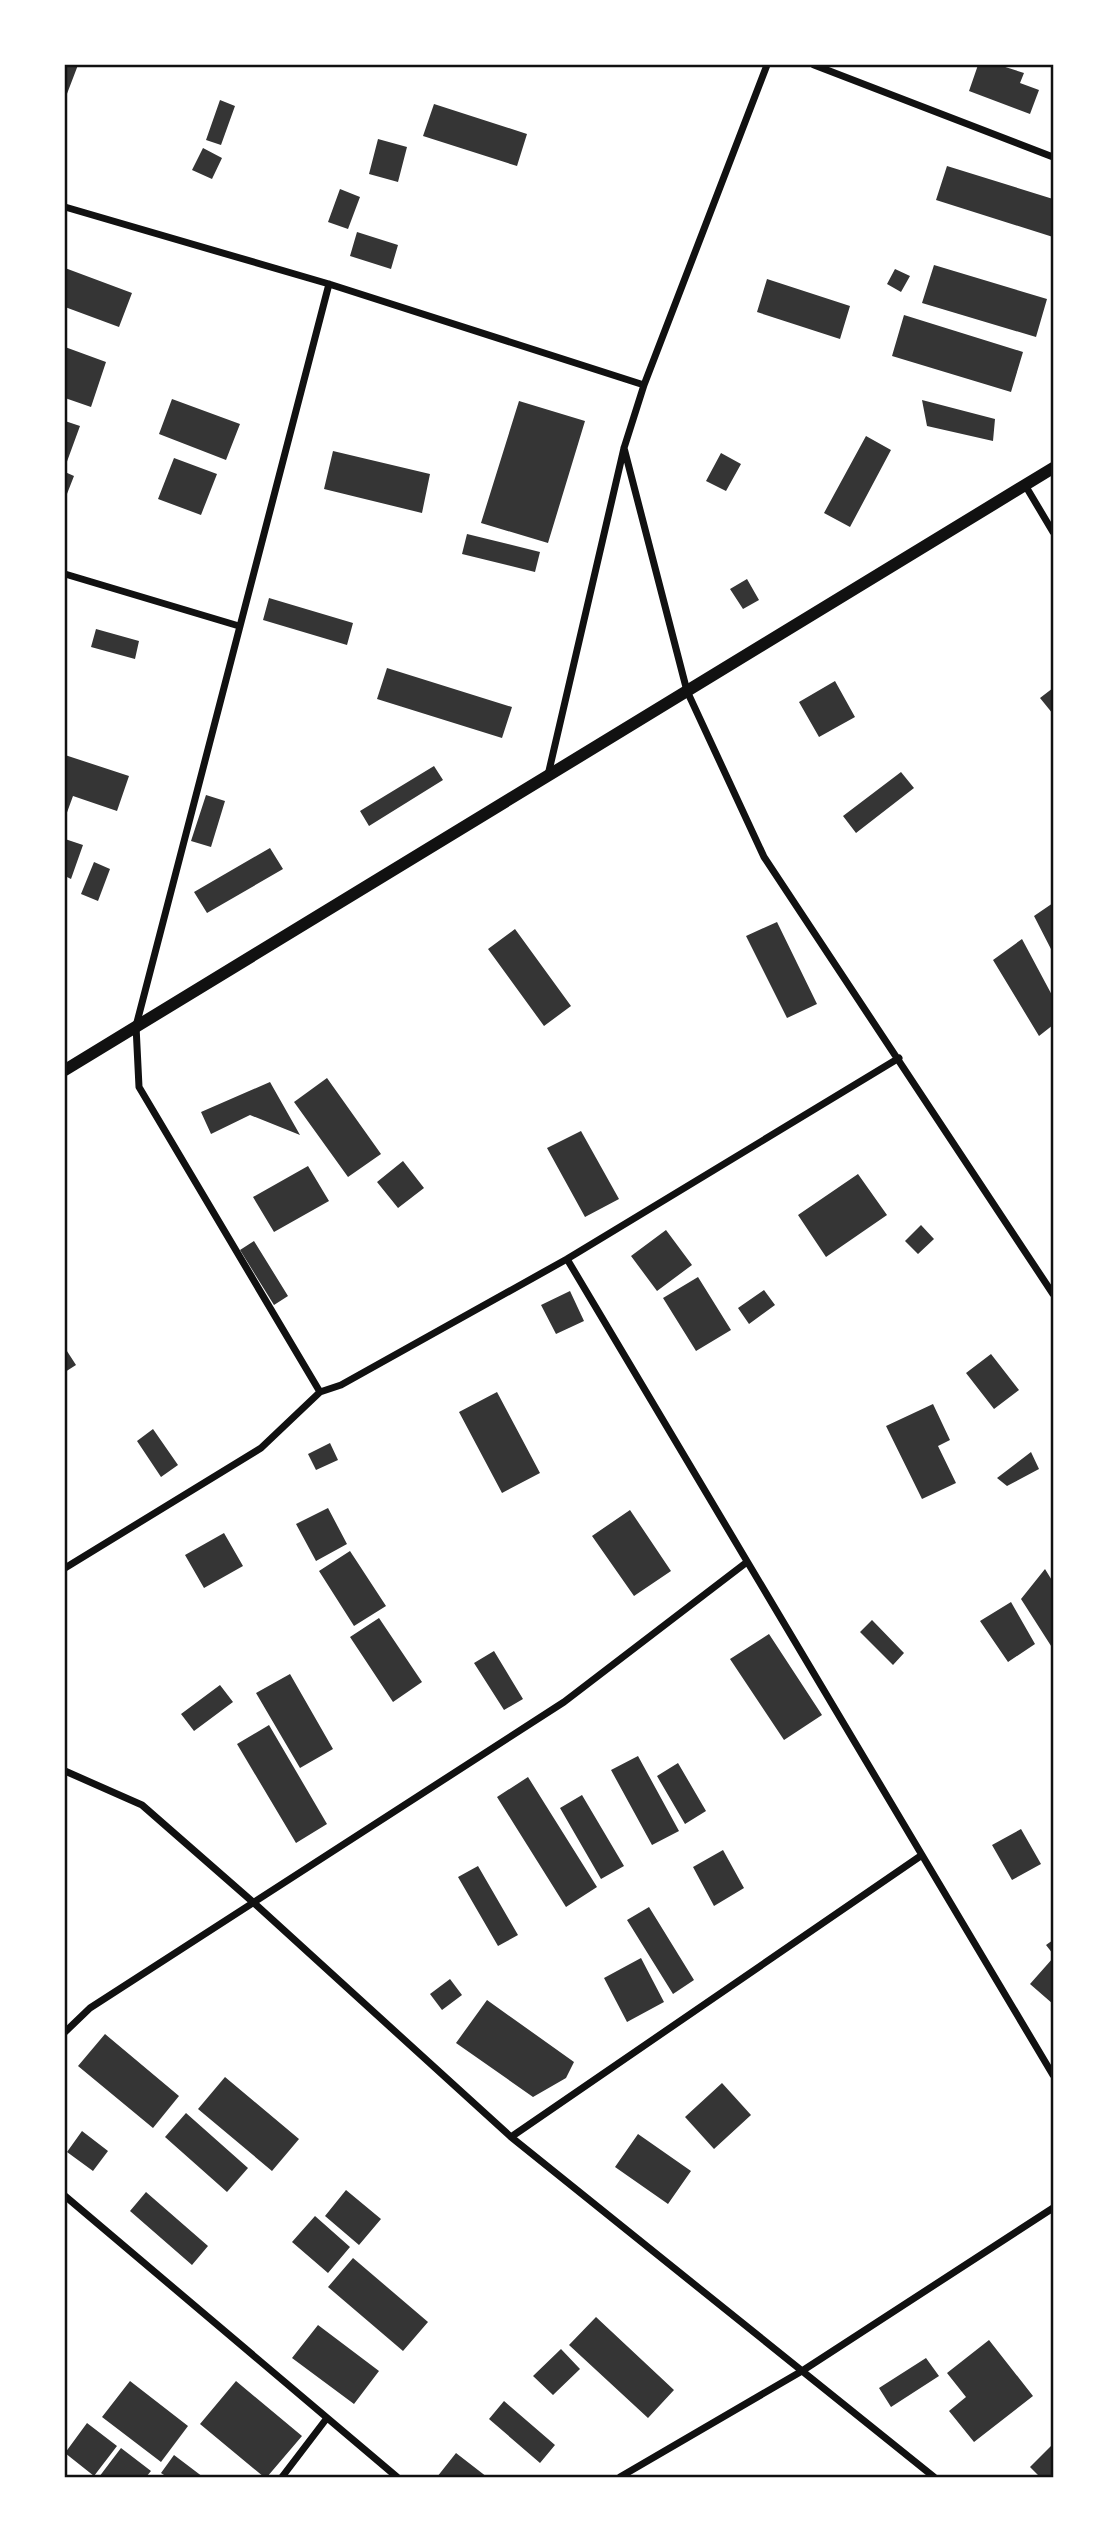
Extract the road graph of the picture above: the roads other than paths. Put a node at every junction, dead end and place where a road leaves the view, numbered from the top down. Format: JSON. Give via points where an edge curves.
{"nodes":[{"id":1,"x":767,"y":65,"type":"edge"},
{"id":2,"x":814,"y":65,"type":"edge"},
{"id":3,"x":1053,"y":158,"type":"edge"},
{"id":4,"x":65,"y":207,"type":"edge"},
{"id":5,"x":329,"y":284,"type":"junction"},
{"id":6,"x":644,"y":385,"type":"junction"},
{"id":7,"x":624,"y":448,"type":"junction"},
{"id":8,"x":1053,"y":468,"type":"edge"},
{"id":9,"x":1025,"y":485,"type":"junction"},
{"id":10,"x":1053,"y":532,"type":"edge"},
{"id":11,"x":65,"y":574,"type":"edge"},
{"id":12,"x":239,"y":626,"type":"junction"},
{"id":13,"x":687,"y":691,"type":"junction"},
{"id":14,"x":548,"y":775,"type":"junction"},
{"id":15,"x":136,"y":1026,"type":"junction"},
{"id":16,"x":899,"y":1058,"type":"junction"},
{"id":17,"x":65,"y":1070,"type":"edge"},
{"id":18,"x":567,"y":1259,"type":"junction"},
{"id":19,"x":1053,"y":1294,"type":"edge"},
{"id":20,"x":320,"y":1392,"type":"junction"},
{"id":21,"x":747,"y":1562,"type":"junction"},
{"id":22,"x":65,"y":1567,"type":"edge"},
{"id":23,"x":65,"y":1771,"type":"edge"},
{"id":24,"x":922,"y":1855,"type":"junction"},
{"id":25,"x":254,"y":1903,"type":"junction"},
{"id":26,"x":65,"y":2032,"type":"edge"},
{"id":27,"x":1053,"y":2075,"type":"edge"},
{"id":28,"x":511,"y":2137,"type":"junction"},
{"id":29,"x":65,"y":2196,"type":"edge"},
{"id":30,"x":1053,"y":2207,"type":"edge"},
{"id":31,"x":802,"y":2371,"type":"junction"},
{"id":32,"x":327,"y":2418,"type":"junction"},
{"id":33,"x":282,"y":2477,"type":"edge"},
{"id":34,"x":397,"y":2477,"type":"edge"},
{"id":35,"x":620,"y":2477,"type":"edge"},
{"id":36,"x":934,"y":2477,"type":"edge"}],
"edges":[{"from":1,"to":6,"type":"street"},
{"from":2,"to":3,"type":"street"},
{"from":4,"to":5,"type":"street"},
{"from":5,"to":6,"type":"street"},
{"from":5,"to":12,"type":"street"},
{"from":6,"to":7,"type":"street"},
{"from":7,"to":13,"type":"street"},
{"from":7,"to":14,"type":"street"},
{"from":8,"to":9,"type":"street"},
{"from":9,"to":10,"type":"street"},
{"from":9,"to":13,"type":"street"},
{"from":11,"to":12,"type":"street"},
{"from":12,"to":15,"type":"street"},
{"from":13,"to":14,"type":"street"},
{"from":13,"to":16,"type":"street","via":[[764,856]]},
{"from":14,"to":15,"type":"street"},
{"from":15,"to":17,"type":"street"},
{"from":15,"to":20,"type":"street","via":[[139,1087]]},
{"from":16,"to":18,"type":"street"},
{"from":16,"to":19,"type":"street"},
{"from":18,"to":20,"type":"street","via":[[341,1385]]},
{"from":18,"to":21,"type":"street"},
{"from":20,"to":22,"type":"street","via":[[261,1448]]},
{"from":21,"to":24,"type":"street"},
{"from":21,"to":25,"type":"street","via":[[564,1702]]},
{"from":23,"to":25,"type":"street","via":[[142,1805]]},
{"from":24,"to":27,"type":"street"},
{"from":24,"to":28,"type":"street"},
{"from":25,"to":26,"type":"street","via":[[90,2008]]},
{"from":25,"to":28,"type":"street"},
{"from":28,"to":31,"type":"street"},
{"from":29,"to":32,"type":"street"},
{"from":30,"to":31,"type":"street"},
{"from":31,"to":35,"type":"street"},
{"from":31,"to":36,"type":"street"},
{"from":32,"to":33,"type":"street"},
{"from":32,"to":34,"type":"street"}]}
